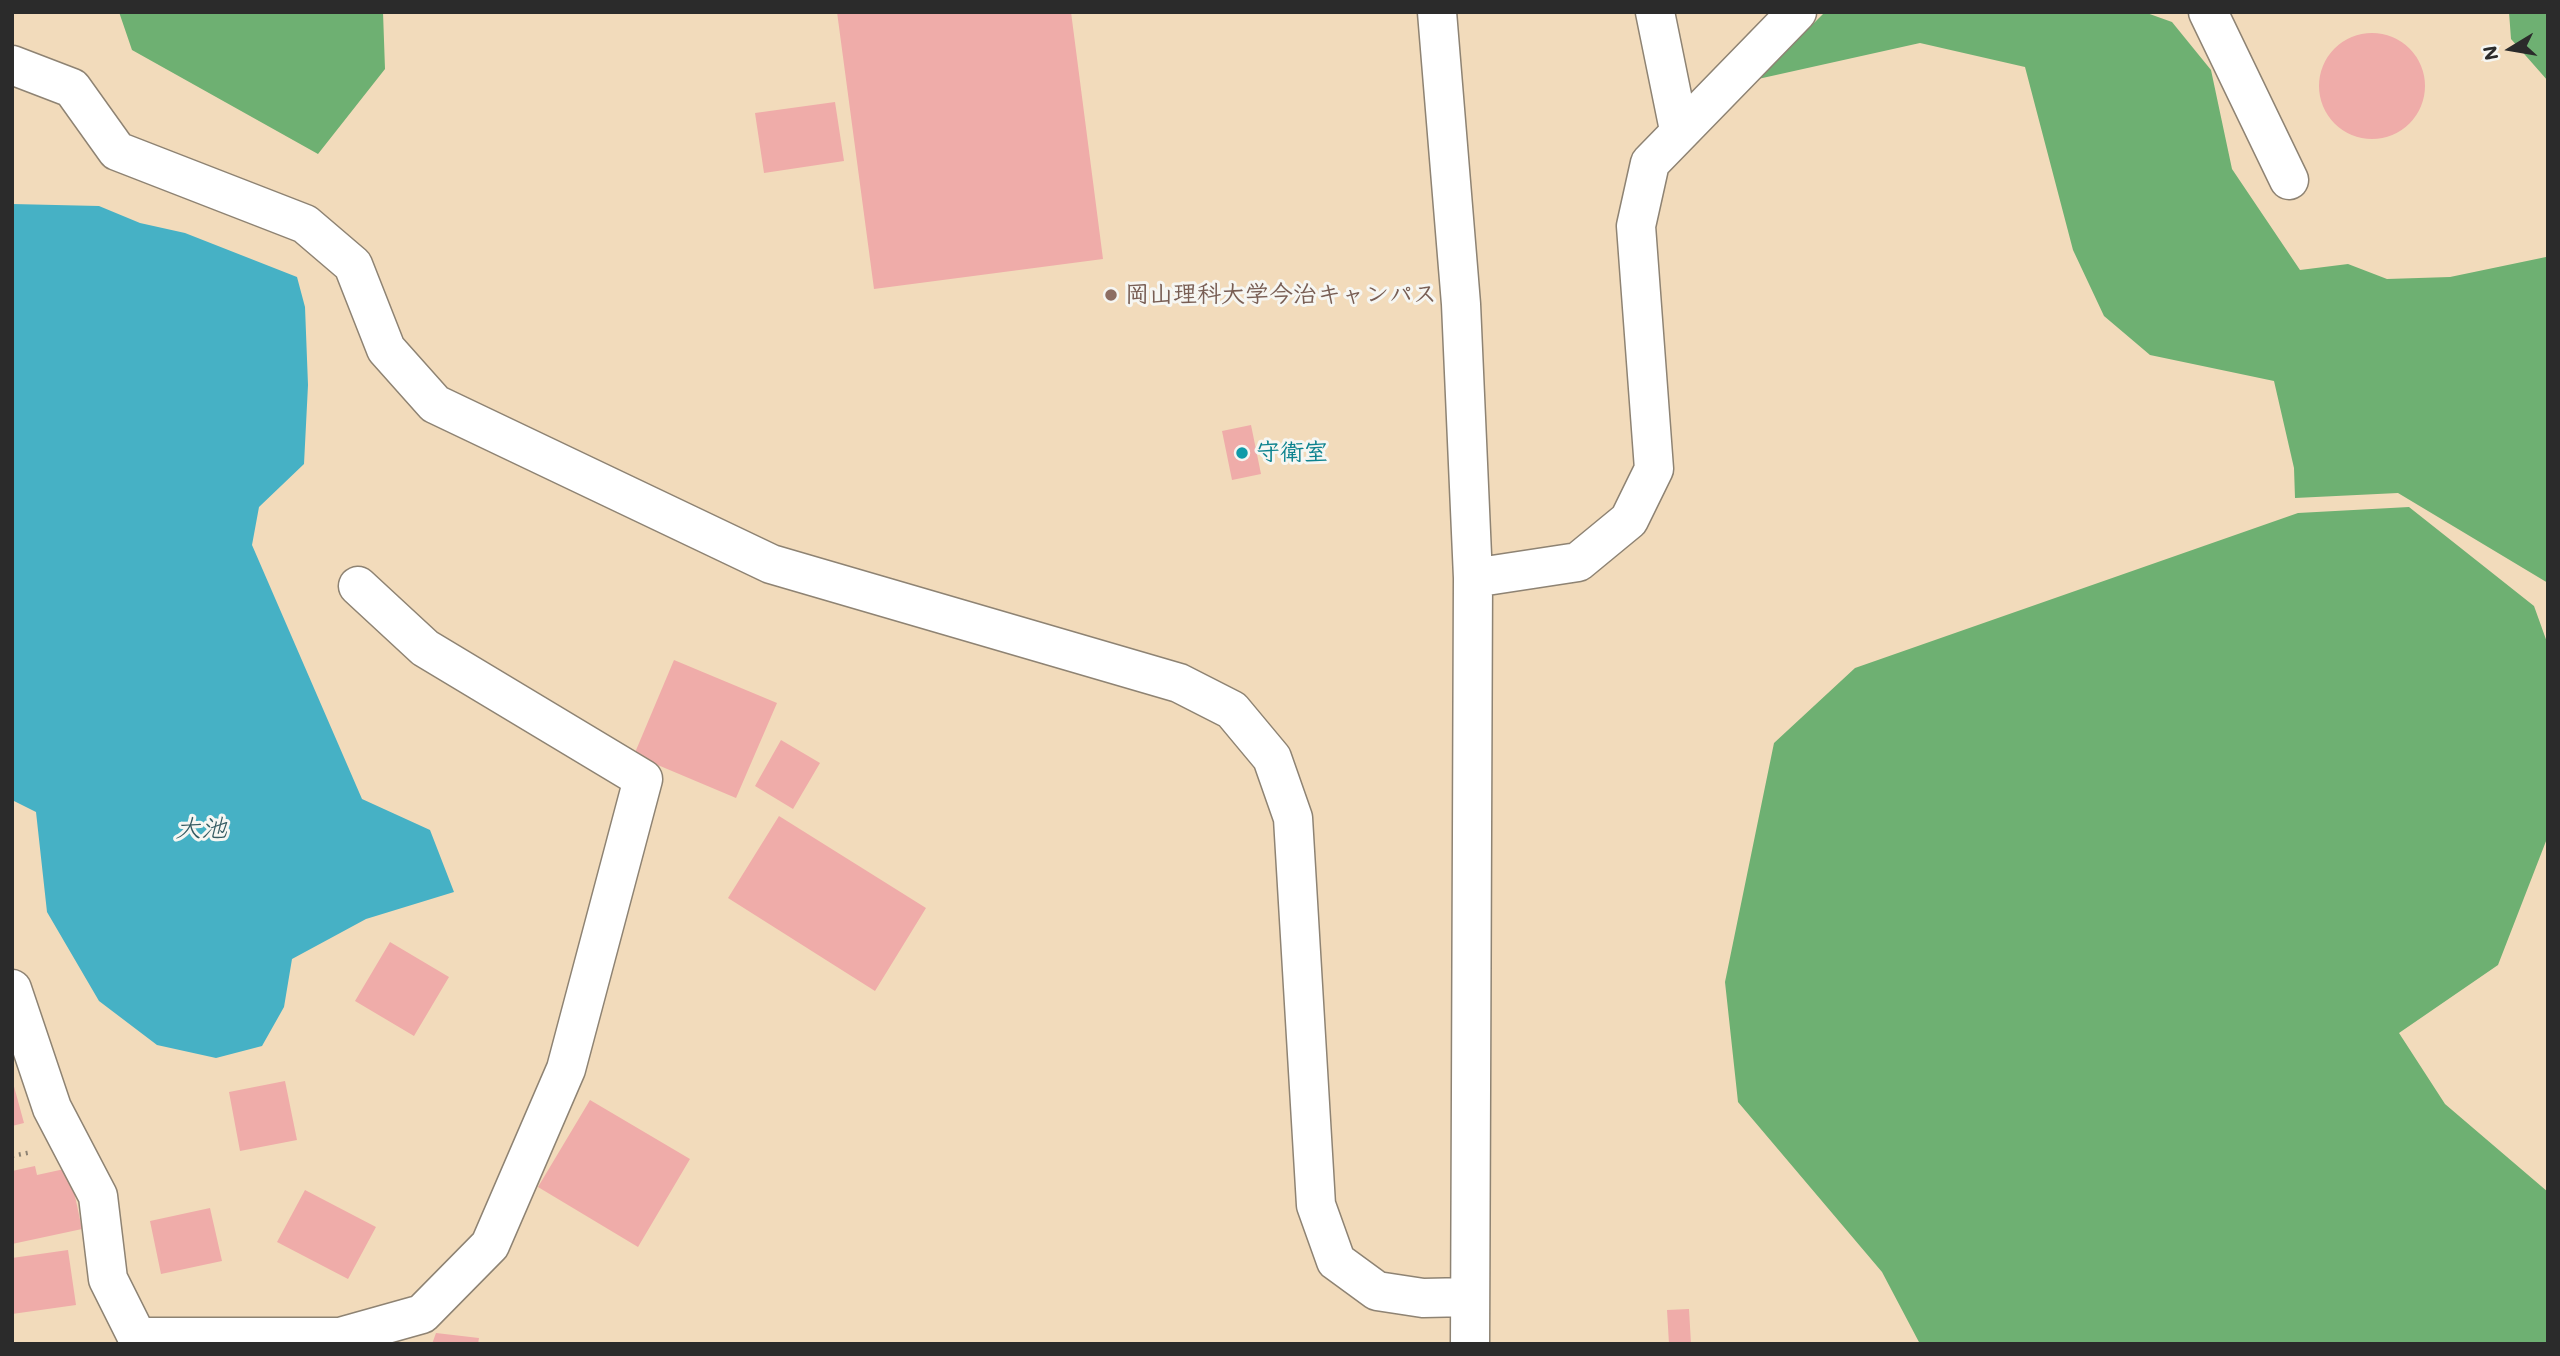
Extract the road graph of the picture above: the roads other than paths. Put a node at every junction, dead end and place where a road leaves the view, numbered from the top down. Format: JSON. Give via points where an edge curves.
{"nodes":[{"id":1,"x":1437,"y":12,"type":"edge"},
{"id":2,"x":1655,"y":12,"type":"edge"},
{"id":3,"x":1797,"y":12,"type":"edge"},
{"id":4,"x":2208,"y":12,"type":"edge"},
{"id":5,"x":12,"y":65,"type":"edge"},
{"id":6,"x":1679,"y":130,"type":"junction"},
{"id":7,"x":2289,"y":180,"type":"dead end"},
{"id":8,"x":1473,"y":578,"type":"junction"},
{"id":9,"x":358,"y":586,"type":"dead end"},
{"id":10,"x":12,"y":989,"type":"edge"},
{"id":11,"x":1470,"y":1297,"type":"junction"},
{"id":12,"x":136,"y":1341,"type":"edge"},
{"id":13,"x":1470,"y":1344,"type":"edge"}],
"edges":[{"from":1,"to":8,"type":"street","via":[[1461,304]]},
{"from":2,"to":6,"type":"street"},
{"from":3,"to":6,"type":"street"},
{"from":4,"to":7,"type":"street"},
{"from":5,"to":11,"type":"street","via":[[72,88],[117,151],[305,224],[353,265],[386,349],[435,404],[771,564],[1179,683],[1232,710],[1272,758],[1293,818],[1317,1205],[1336,1261],[1377,1291],[1423,1298]]},
{"from":6,"to":8,"type":"street","via":[[1650,163],[1636,226],[1654,469],[1629,520],[1577,562]]},
{"from":8,"to":11,"type":"street"},
{"from":9,"to":12,"type":"street","via":[[425,648],[643,779],[566,1069],[491,1245],[422,1314],[340,1338]]},
{"from":10,"to":12,"type":"street","via":[[51,1108],[98,1196],[108,1279]]},
{"from":11,"to":13,"type":"street"}]}
